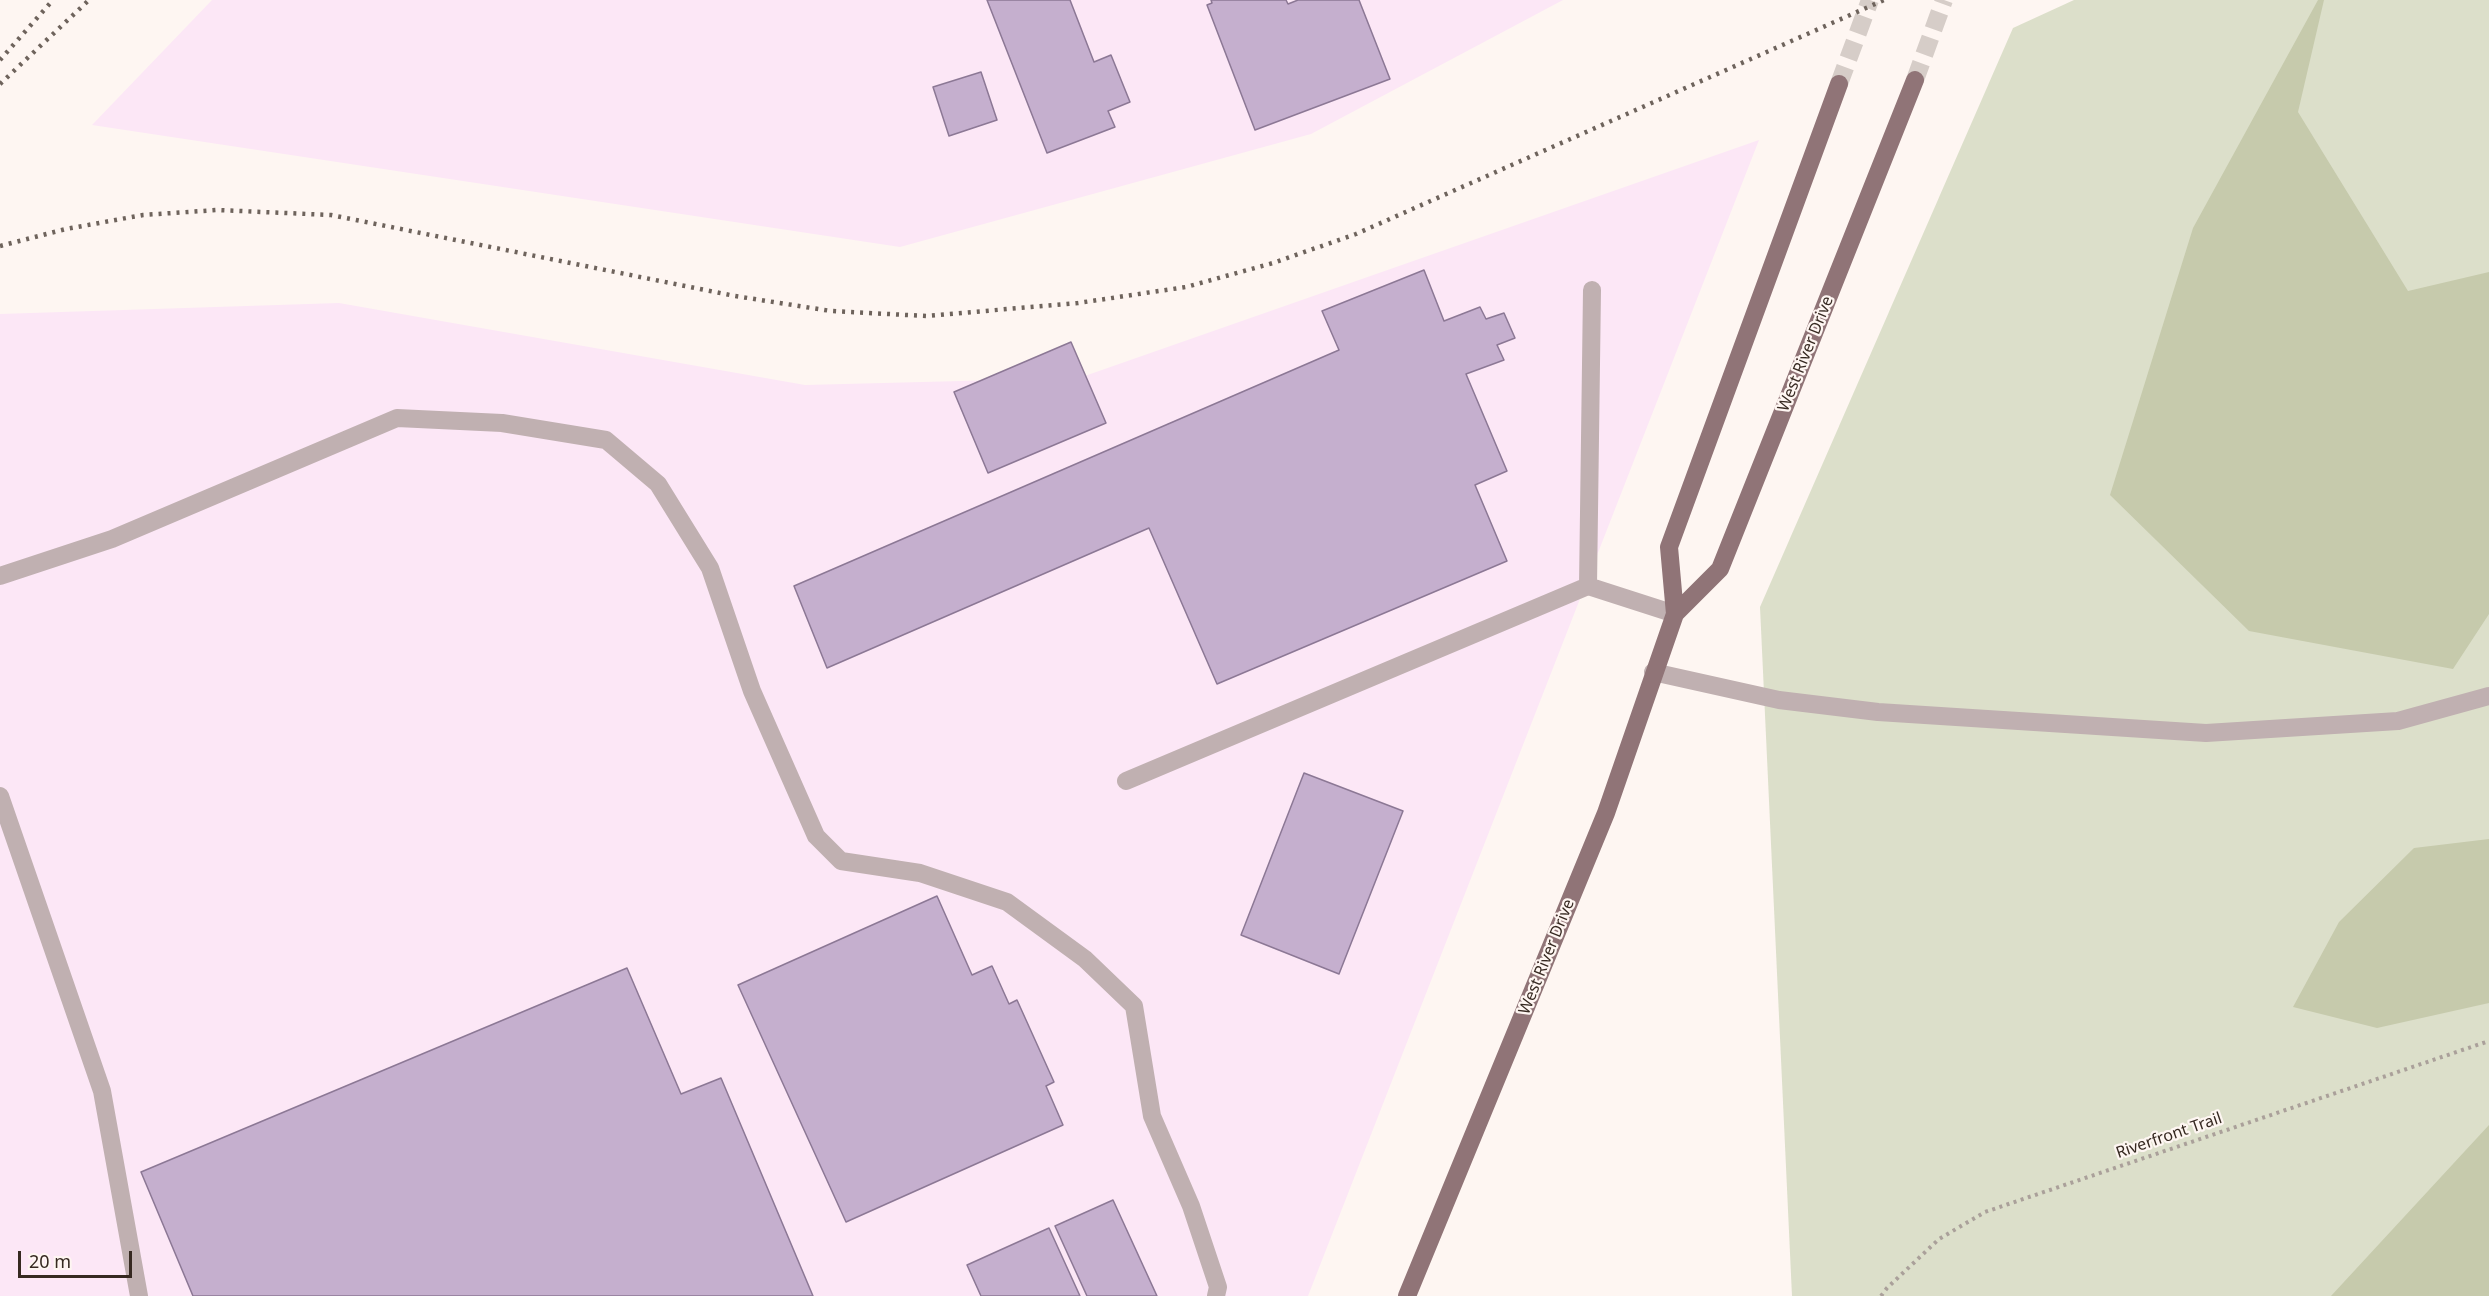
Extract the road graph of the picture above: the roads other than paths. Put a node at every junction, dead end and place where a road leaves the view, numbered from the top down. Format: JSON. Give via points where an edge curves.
{"nodes":[{"id":1,"x":1914,"y":80,"type":"tunnel mouth"},
{"id":2,"x":1839,"y":84,"type":"tunnel mouth"},
{"id":3,"x":1592,"y":290,"type":"dead end"},
{"id":4,"x":0,"y":576,"type":"edge"},
{"id":5,"x":1588,"y":586,"type":"junction"},
{"id":6,"x":1675,"y":614,"type":"junction"},
{"id":7,"x":1653,"y":672,"type":"junction"},
{"id":8,"x":2489,"y":696,"type":"edge"},
{"id":9,"x":1126,"y":781,"type":"dead end"},
{"id":10,"x":0,"y":796,"type":"edge"},
{"id":11,"x":139,"y":1296,"type":"edge"},
{"id":12,"x":1216,"y":1296,"type":"edge"},
{"id":13,"x":1407,"y":1296,"type":"edge"}],
"edges":[{"from":1,"to":6,"type":"main road","name":"West River Drive","via":[[1720,569]]},
{"from":2,"to":6,"type":"main road","name":"West River Drive","via":[[1669,547]]},
{"from":3,"to":5,"type":"lane"},
{"from":4,"to":12,"type":"lane","via":[[112,539],[397,418],[502,423],[606,440],[658,484],[710,567],[752,691],[816,836],[841,861],[920,873],[1007,902],[1085,959],[1134,1006],[1152,1116],[1191,1206],[1218,1287]]},
{"from":5,"to":6,"type":"lane"},
{"from":5,"to":9,"type":"lane"},
{"from":6,"to":7,"type":"main road","name":"West River Drive"},
{"from":7,"to":8,"type":"lane","via":[[1779,700],[1878,712],[2206,733],[2398,721]]},
{"from":7,"to":13,"type":"main road","name":"West River Drive","via":[[1606,813]]},
{"from":10,"to":11,"type":"lane","via":[[102,1091]]}]}
